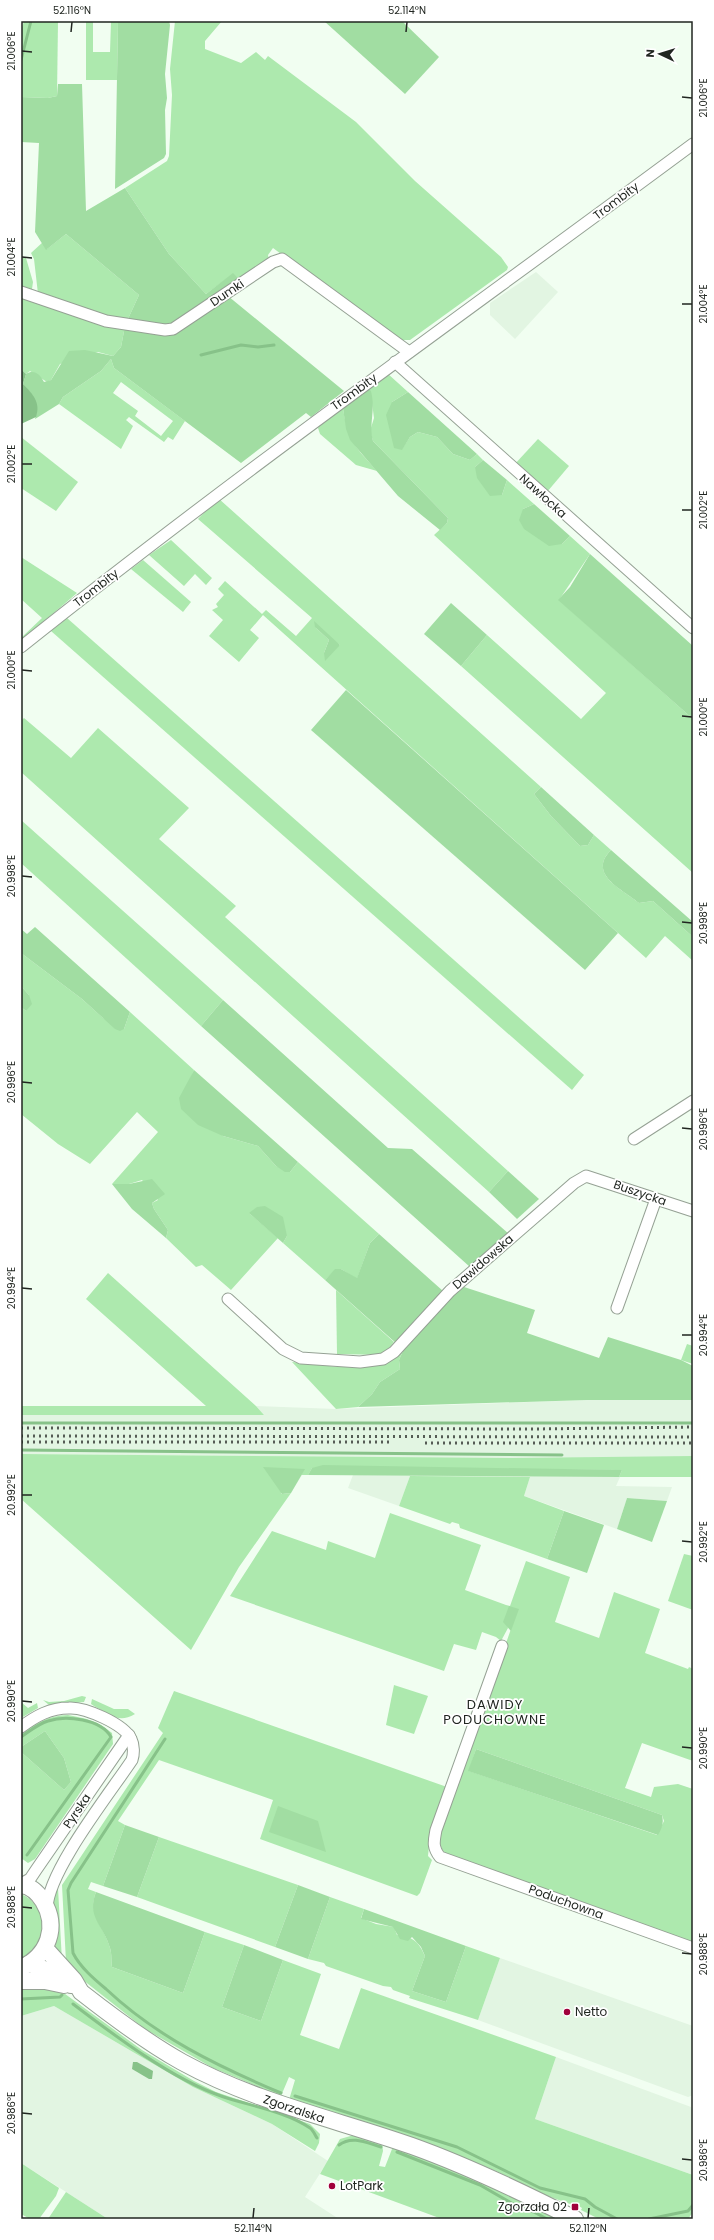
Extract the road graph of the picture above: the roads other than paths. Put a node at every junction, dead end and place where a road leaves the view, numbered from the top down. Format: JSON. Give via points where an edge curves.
{"nodes":[{"id":1,"x":693,"y":144,"type":"edge"},
{"id":2,"x":21,"y":292,"type":"edge"},
{"id":3,"x":409,"y":352,"type":"junction"},
{"id":4,"x":395,"y":362,"type":"junction"},
{"id":5,"x":693,"y":628,"type":"edge"},
{"id":6,"x":21,"y":647,"type":"edge"},
{"id":7,"x":693,"y":1101,"type":"edge"},
{"id":8,"x":634,"y":1139,"type":"dead end"},
{"id":9,"x":586,"y":1176,"type":"joint"},
{"id":10,"x":656,"y":1199,"type":"junction"},
{"id":11,"x":693,"y":1211,"type":"edge"},
{"id":12,"x":228,"y":1299,"type":"dead end"},
{"id":13,"x":617,"y":1308,"type":"dead end"},
{"id":14,"x":502,"y":1646,"type":"dead end"},
{"id":15,"x":21,"y":1727,"type":"edge"},
{"id":16,"x":128,"y":1735,"type":"junction"},
{"id":17,"x":21,"y":1885,"type":"edge"},
{"id":18,"x":47,"y":1908,"type":"junction"},
{"id":19,"x":45,"y":1948,"type":"junction"},
{"id":20,"x":693,"y":1948,"type":"edge"},
{"id":21,"x":25,"y":1966,"type":"edge"},
{"id":22,"x":21,"y":1981,"type":"edge"},
{"id":23,"x":76,"y":1989,"type":"junction"},
{"id":24,"x":575,"y":2219,"type":"edge"}],
"edges":[{"from":1,"to":3,"type":"street","name":"Trombity"},
{"from":2,"to":3,"type":"street","name":"Dumki","via":[[106,321],[173,329],[273,262],[282,259]]},
{"from":3,"to":4,"type":"street","name":"Trombity"},
{"from":4,"to":5,"type":"street","name":"Nawłocka"},
{"from":4,"to":6,"type":"street","name":"Trombity","via":[[194,510]]},
{"from":7,"to":8,"type":"street"},
{"from":9,"to":10,"type":"street","name":"Buszycka"},
{"from":9,"to":12,"type":"street","name":"Dawidowska","via":[[574,1183],[450,1291],[389,1357],[360,1362],[301,1358],[283,1349]]},
{"from":10,"to":11,"type":"street","name":"Buszycka"},
{"from":10,"to":13,"type":"street"},
{"from":14,"to":20,"type":"street","name":"Poduchowna","via":[[436,1830],[433,1845],[440,1857]]},
{"from":15,"to":16,"type":"street","via":[[44,1712],[70,1708],[96,1714]]},
{"from":16,"to":17,"type":"street","name":"Pyrska","via":[[30,1879]]},
{"from":16,"to":18,"type":"street","name":"Pyrska","via":[[133,1743],[132,1760],[73,1846],[50,1890]]},
{"from":17,"to":18,"type":"street","via":[[32,1889]]},
{"from":18,"to":19,"type":"street","via":[[51,1928]]},
{"from":19,"to":21,"type":"street"},
{"from":19,"to":23,"type":"street","name":"Zgorzalska","via":[[74,1980]]},
{"from":21,"to":23,"type":"street","name":"Zgorzalska","via":[[44,1969]]},
{"from":22,"to":23,"type":"street","via":[[45,1981]]},
{"from":23,"to":24,"type":"street","name":"Zgorzalska","via":[[183,2063],[228,2084],[283,2105],[406,2144],[508,2185]]}]}
